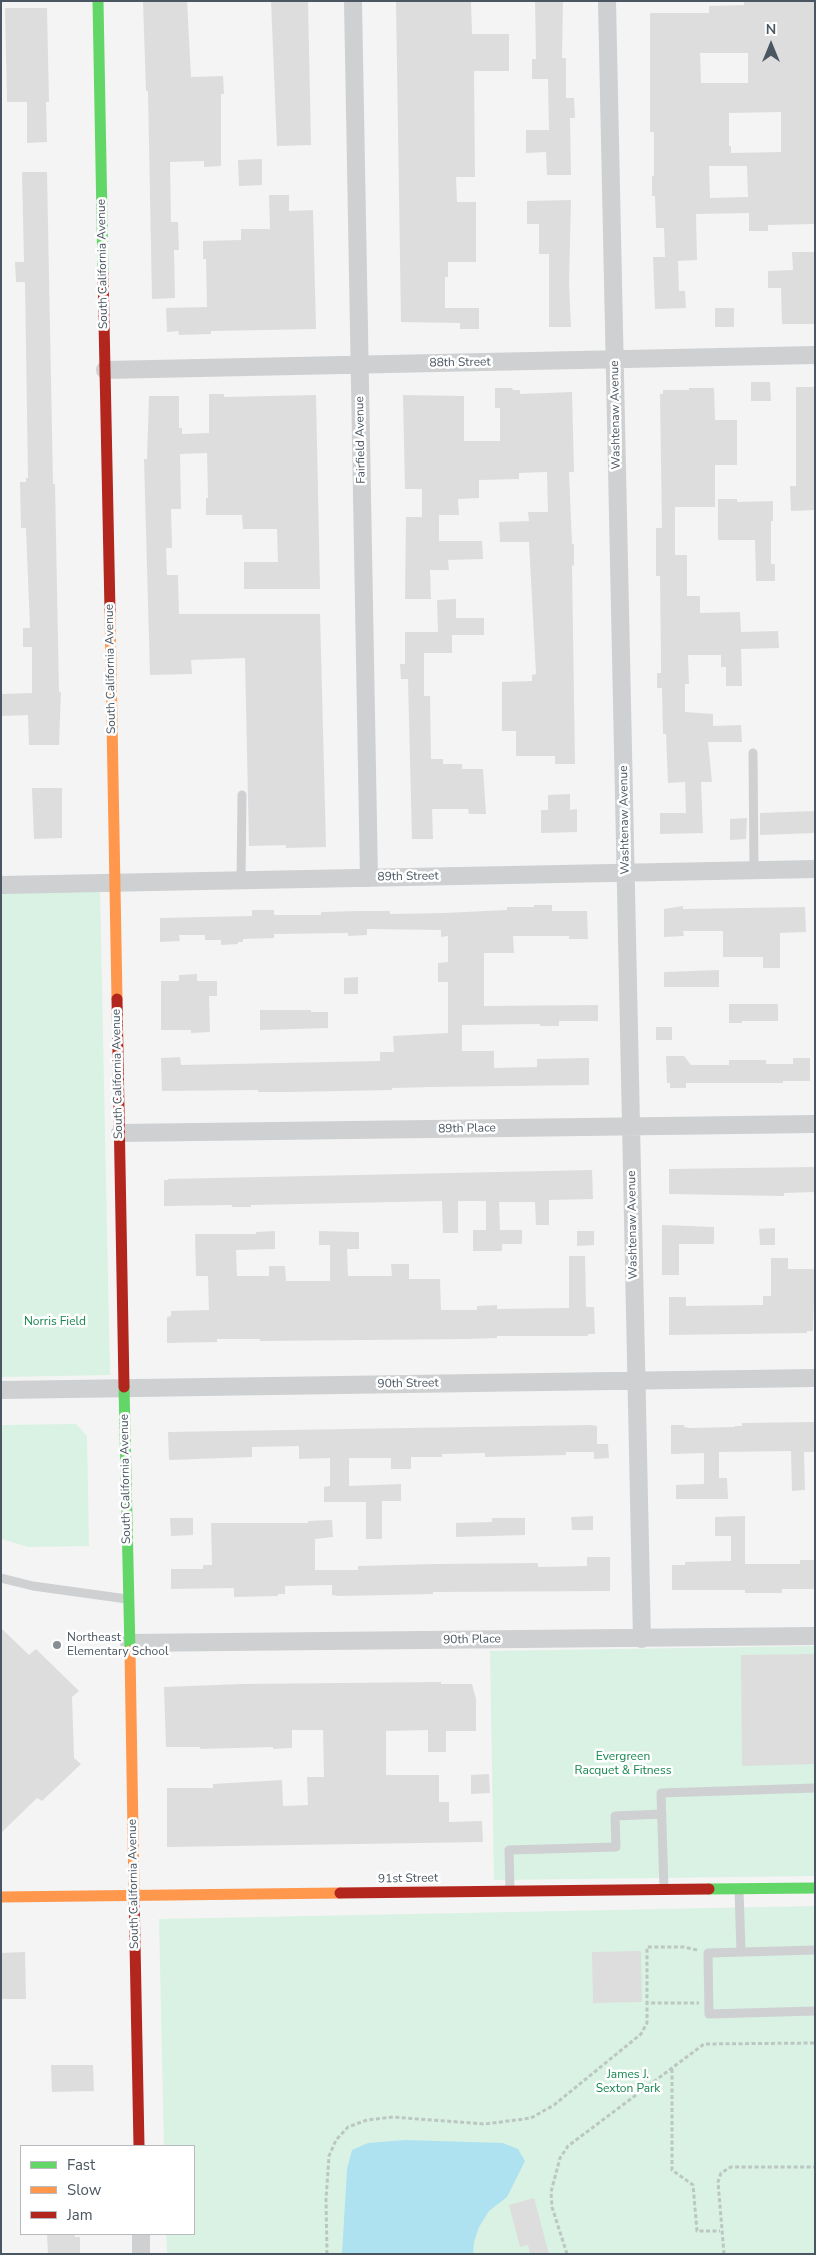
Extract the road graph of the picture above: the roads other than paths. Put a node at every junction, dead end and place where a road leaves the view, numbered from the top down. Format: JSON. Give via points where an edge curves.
{"nodes":[{"id":1,"x":98,"y":1,"type":"edge"},
{"id":2,"x":353,"y":1,"type":"edge"},
{"id":3,"x":607,"y":1,"type":"edge"},
{"id":4,"x":815,"y":356,"type":"edge"},
{"id":5,"x":615,"y":359,"type":"junction"},
{"id":6,"x":360,"y":365,"type":"junction"},
{"id":7,"x":105,"y":370,"type":"junction"},
{"id":8,"x":753,"y":753,"type":"dead end"},
{"id":9,"x":242,"y":795,"type":"dead end"},
{"id":10,"x":815,"y":869,"type":"edge"},
{"id":11,"x":754,"y":870,"type":"junction"},
{"id":12,"x":626,"y":873,"type":"junction"},
{"id":13,"x":369,"y":878,"type":"junction"},
{"id":14,"x":241,"y":880,"type":"junction"},
{"id":15,"x":115,"y":883,"type":"junction"},
{"id":16,"x":1,"y":885,"type":"edge"},
{"id":17,"x":815,"y":1124,"type":"edge"},
{"id":18,"x":631,"y":1127,"type":"junction"},
{"id":19,"x":120,"y":1133,"type":"junction"},
{"id":20,"x":815,"y":1378,"type":"edge"},
{"id":21,"x":637,"y":1381,"type":"junction"},
{"id":22,"x":124,"y":1389,"type":"junction"},
{"id":23,"x":1,"y":1390,"type":"edge"},
{"id":24,"x":1,"y":1578,"type":"edge"},
{"id":25,"x":128,"y":1599,"type":"junction"},
{"id":26,"x":815,"y":1636,"type":"edge"},
{"id":27,"x":642,"y":1639,"type":"junction"},
{"id":28,"x":129,"y":1644,"type":"junction"},
{"id":29,"x":815,"y":1788,"type":"edge"},
{"id":30,"x":662,"y":1814,"type":"junction"},
{"id":31,"x":815,"y":1888,"type":"edge"},
{"id":32,"x":739,"y":1889,"type":"junction"},
{"id":33,"x":664,"y":1890,"type":"junction"},
{"id":34,"x":510,"y":1891,"type":"junction"},
{"id":35,"x":134,"y":1896,"type":"junction"},
{"id":36,"x":1,"y":1898,"type":"edge"},
{"id":37,"x":815,"y":1950,"type":"edge"},
{"id":38,"x":741,"y":1952,"type":"junction"},
{"id":39,"x":815,"y":2012,"type":"edge"},
{"id":40,"x":139,"y":2145,"type":"edge"},
{"id":41,"x":141,"y":2235,"type":"edge"},
{"id":42,"x":141,"y":2254,"type":"edge"}],
"edges":[{"from":1,"to":7,"type":"street","name":"South California Avenue"},
{"from":2,"to":6,"type":"street","name":"Fairfield Avenue"},
{"from":3,"to":5,"type":"street","name":"Washtenaw Avenue"},
{"from":4,"to":5,"type":"street","name":"88th Street"},
{"from":5,"to":6,"type":"street","name":"88th Street"},
{"from":5,"to":12,"type":"street","name":"Washtenaw Avenue"},
{"from":6,"to":7,"type":"street","name":"88th Street"},
{"from":6,"to":13,"type":"street","name":"Fairfield Avenue"},
{"from":7,"to":15,"type":"street","name":"South California Avenue"},
{"from":8,"to":11,"type":"lane"},
{"from":9,"to":14,"type":"lane"},
{"from":10,"to":11,"type":"street","name":"89th Street"},
{"from":11,"to":12,"type":"street","name":"89th Street"},
{"from":12,"to":13,"type":"street","name":"89th Street"},
{"from":12,"to":18,"type":"street","name":"Washtenaw Avenue"},
{"from":13,"to":14,"type":"street","name":"89th Street"},
{"from":14,"to":15,"type":"street","name":"89th Street"},
{"from":15,"to":16,"type":"street","name":"89th Street"},
{"from":15,"to":19,"type":"street","name":"South California Avenue"},
{"from":17,"to":18,"type":"street","name":"89th Place"},
{"from":18,"to":19,"type":"street","name":"89th Place"},
{"from":18,"to":21,"type":"street","name":"Washtenaw Avenue"},
{"from":19,"to":22,"type":"street","name":"South California Avenue"},
{"from":20,"to":21,"type":"street","name":"90th Street"},
{"from":21,"to":22,"type":"street","name":"90th Street"},
{"from":21,"to":27,"type":"street","name":"Washtenaw Avenue"},
{"from":22,"to":23,"type":"street","name":"90th Street"},
{"from":22,"to":25,"type":"street","name":"South California Avenue"},
{"from":24,"to":25,"type":"lane","via":[[33,1586]]},
{"from":25,"to":28,"type":"street","name":"South California Avenue"},
{"from":26,"to":27,"type":"street","name":"90th Place"},
{"from":27,"to":28,"type":"street","name":"90th Place"},
{"from":28,"to":35,"type":"street","name":"South California Avenue"},
{"from":29,"to":30,"type":"lane","via":[[661,1793]]},
{"from":30,"to":33,"type":"lane"},
{"from":30,"to":34,"type":"lane","via":[[615,1816],[616,1847],[509,1850]]},
{"from":31,"to":32,"type":"street","name":"91st Street"},
{"from":32,"to":33,"type":"street","name":"91st Street"},
{"from":32,"to":38,"type":"lane"},
{"from":33,"to":34,"type":"street","name":"91st Street"},
{"from":34,"to":35,"type":"street","name":"91st Street"},
{"from":35,"to":36,"type":"street","name":"91st Street"},
{"from":35,"to":40,"type":"street","name":"South California Avenue"},
{"from":37,"to":38,"type":"lane"},
{"from":38,"to":39,"type":"lane","via":[[708,1953],[710,2014]]},
{"from":41,"to":42,"type":"street"}]}
